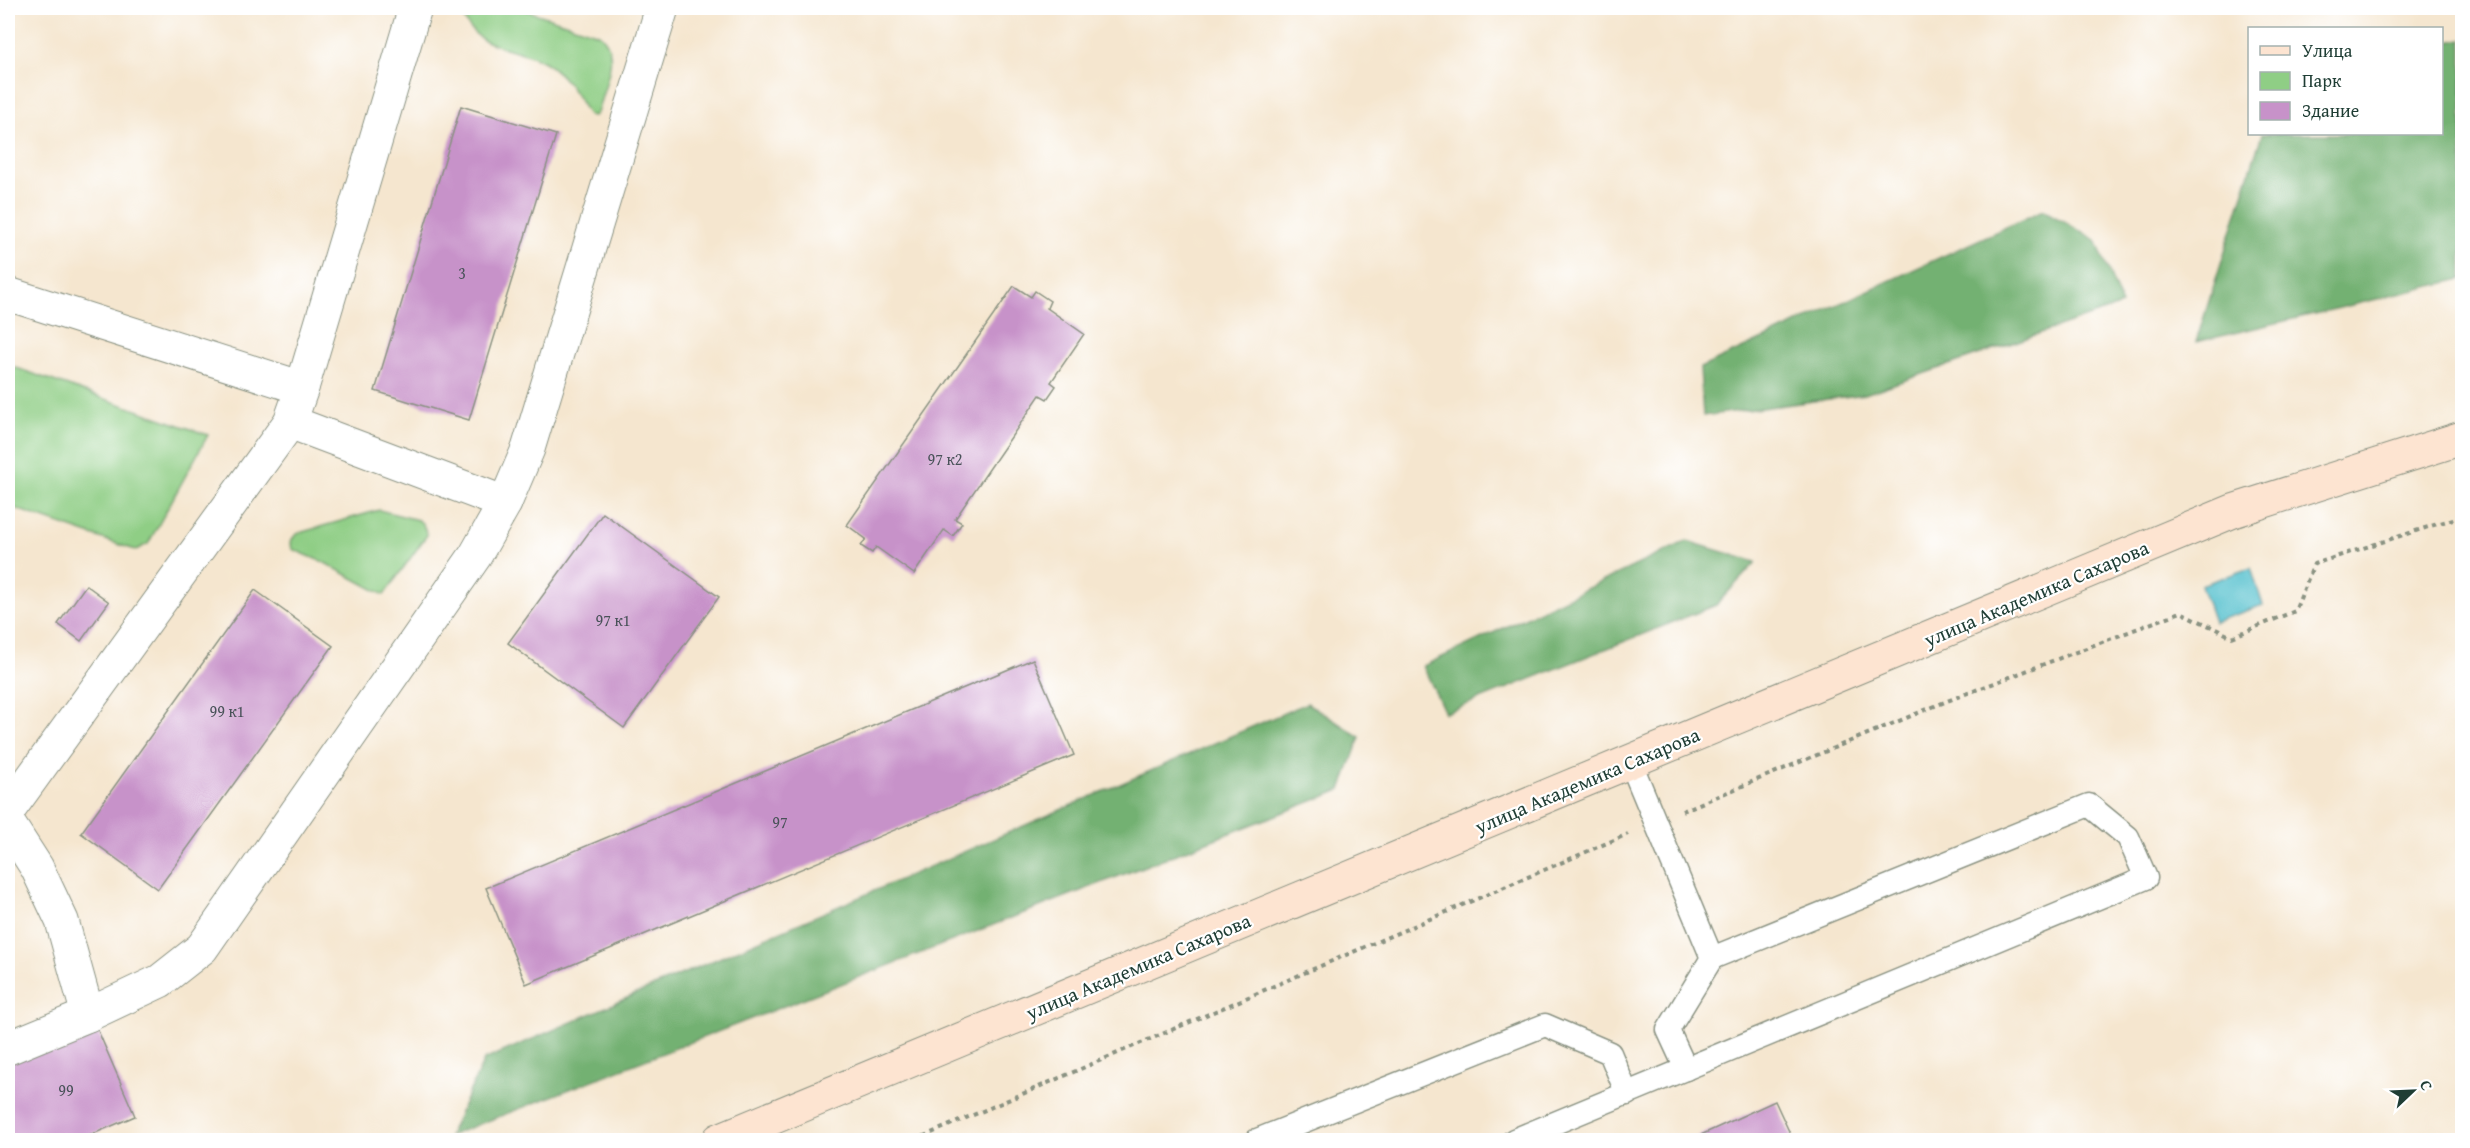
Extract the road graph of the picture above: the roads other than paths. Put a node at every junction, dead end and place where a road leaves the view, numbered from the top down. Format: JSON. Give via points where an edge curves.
{"nodes":[{"id":1,"x":415,"y":8,"type":"edge"},
{"id":2,"x":653,"y":10,"type":"edge"},
{"id":3,"x":8,"y":294,"type":"edge"},
{"id":4,"x":302,"y":388,"type":"junction"},
{"id":5,"x":290,"y":422,"type":"junction"},
{"id":6,"x":2463,"y":438,"type":"edge"},
{"id":7,"x":505,"y":503,"type":"junction"},
{"id":8,"x":1630,"y":762,"type":"junction"},
{"id":9,"x":8,"y":811,"type":"edge"},
{"id":10,"x":8,"y":823,"type":"edge"},
{"id":11,"x":1712,"y":958,"type":"junction"},
{"id":12,"x":88,"y":1015,"type":"junction"},
{"id":13,"x":8,"y":1048,"type":"edge"},
{"id":14,"x":1686,"y":1069,"type":"junction"},
{"id":15,"x":1627,"y":1094,"type":"junction"},
{"id":16,"x":719,"y":1140,"type":"edge"},
{"id":17,"x":1257,"y":1140,"type":"edge"},
{"id":18,"x":1514,"y":1140,"type":"edge"}],
"edges":[{"from":1,"to":4,"type":"street"},
{"from":2,"to":7,"type":"street","via":[[528,449]]},
{"from":3,"to":4,"type":"street"},
{"from":4,"to":5,"type":"street"},
{"from":5,"to":7,"type":"street"},
{"from":5,"to":9,"type":"street"},
{"from":6,"to":8,"type":"main road","name":"улица Академика Сахарова","via":[[2233,511]]},
{"from":7,"to":12,"type":"street","via":[[475,556],[202,948],[160,981]]},
{"from":8,"to":11,"type":"lane"},
{"from":8,"to":16,"type":"main road","name":"улица Академика Сахарова"},
{"from":10,"to":12,"type":"street","via":[[37,868],[62,921]]},
{"from":11,"to":14,"type":"lane","via":[[1668,1030]]},
{"from":11,"to":14,"type":"lane","via":[[2089,805],[2128,837],[2146,878]]},
{"from":12,"to":13,"type":"street"},
{"from":14,"to":15,"type":"lane"},
{"from":15,"to":17,"type":"lane","via":[[1610,1053],[1545,1025]]},
{"from":15,"to":18,"type":"lane"}]}
